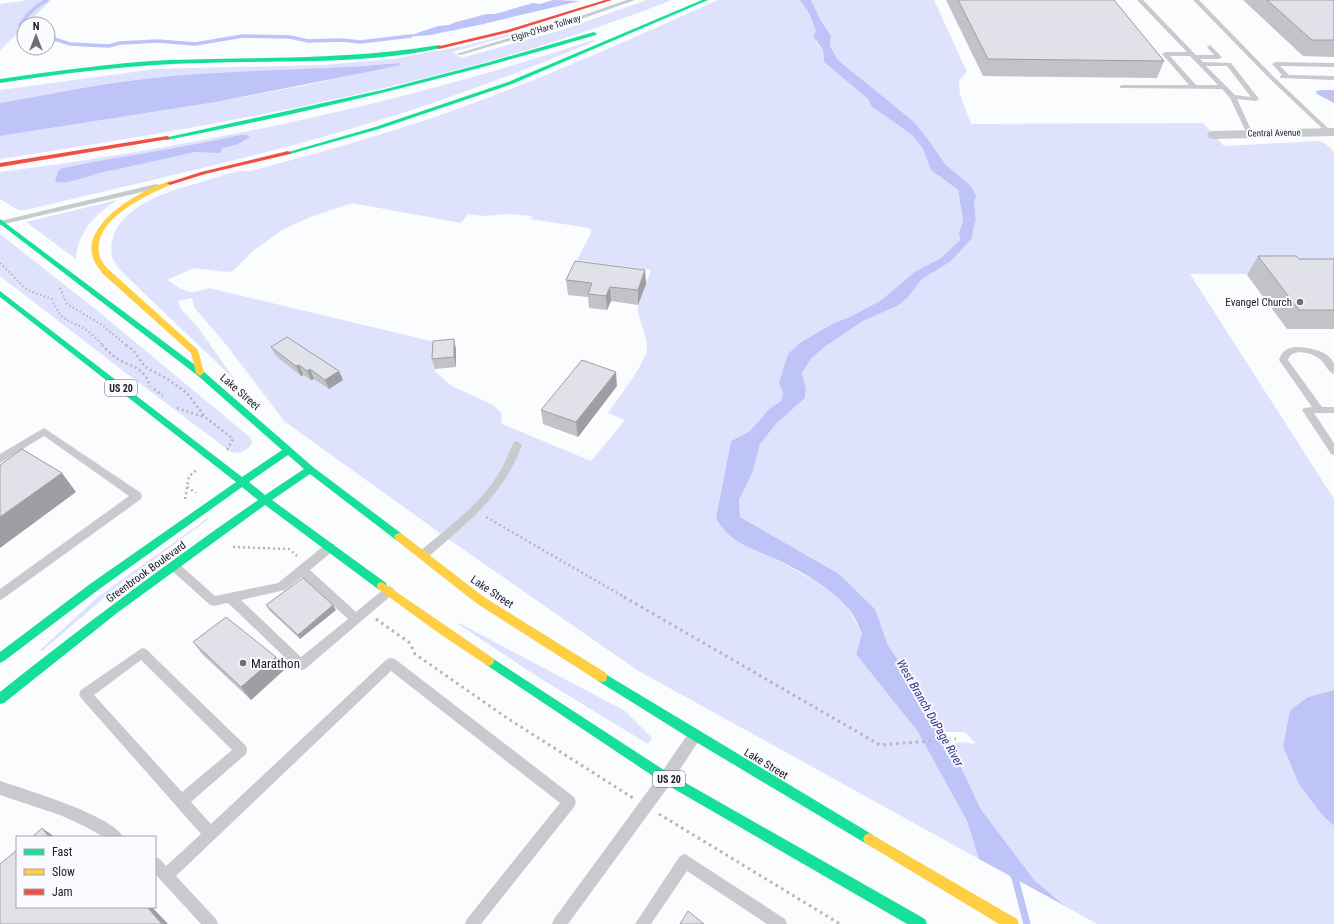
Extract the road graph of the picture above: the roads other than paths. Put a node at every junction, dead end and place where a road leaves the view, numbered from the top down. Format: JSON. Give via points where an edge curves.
{"nodes":[{"id":1,"x":610,"y":0,"type":"edge"},
{"id":2,"x":632,"y":0,"type":"edge"},
{"id":3,"x":684,"y":0,"type":"edge"},
{"id":4,"x":706,"y":0,"type":"edge"},
{"id":5,"x":1140,"y":0,"type":"edge"},
{"id":6,"x":1196,"y":0,"type":"edge"},
{"id":7,"x":663,"y":8,"type":"dead end"},
{"id":8,"x":606,"y":30,"type":"dead end"},
{"id":9,"x":1210,"y":48,"type":"dead end"},
{"id":10,"x":459,"y":54,"type":"dead end"},
{"id":11,"x":1193,"y":55,"type":"junction"},
{"id":12,"x":1201,"y":64,"type":"junction"},
{"id":13,"x":1334,"y":65,"type":"edge"},
{"id":14,"x":1271,"y":77,"type":"junction"},
{"id":15,"x":1287,"y":77,"type":"junction"},
{"id":16,"x":1334,"y":78,"type":"edge"},
{"id":17,"x":0,"y":81,"type":"edge"},
{"id":18,"x":1122,"y":87,"type":"dead end"},
{"id":19,"x":1194,"y":87,"type":"junction"},
{"id":20,"x":1223,"y":87,"type":"junction"},
{"id":21,"x":1233,"y":97,"type":"junction"},
{"id":22,"x":1250,"y":134,"type":"junction"},
{"id":23,"x":1332,"y":134,"type":"edge"},
{"id":24,"x":1213,"y":135,"type":"dead end"},
{"id":25,"x":0,"y":165,"type":"edge"},
{"id":26,"x":184,"y":179,"type":"junction"},
{"id":27,"x":1,"y":222,"type":"edge"},
{"id":28,"x":0,"y":293,"type":"edge"},
{"id":29,"x":1334,"y":371,"type":"edge"},
{"id":30,"x":200,"y":373,"type":"junction"},
{"id":31,"x":1319,"y":410,"type":"junction"},
{"id":32,"x":1334,"y":410,"type":"edge"},
{"id":33,"x":517,"y":445,"type":"dead end"},
{"id":34,"x":288,"y":450,"type":"junction"},
{"id":35,"x":1334,"y":451,"type":"edge"},
{"id":36,"x":0,"y":459,"type":"edge"},
{"id":37,"x":310,"y":469,"type":"junction"},
{"id":38,"x":243,"y":482,"type":"junction"},
{"id":39,"x":265,"y":500,"type":"junction"},
{"id":40,"x":330,"y":547,"type":"junction"},
{"id":41,"x":423,"y":555,"type":"junction"},
{"id":42,"x":174,"y":566,"type":"junction"},
{"id":43,"x":302,"y":570,"type":"junction"},
{"id":44,"x":389,"y":591,"type":"junction"},
{"id":45,"x":0,"y":595,"type":"edge"},
{"id":46,"x":230,"y":597,"type":"junction"},
{"id":47,"x":356,"y":619,"type":"junction"},
{"id":48,"x":0,"y":658,"type":"edge"},
{"id":49,"x":0,"y":699,"type":"edge"},
{"id":50,"x":695,"y":735,"type":"junction"},
{"id":51,"x":666,"y":778,"type":"junction"},
{"id":52,"x":0,"y":788,"type":"edge"},
{"id":53,"x":181,"y":802,"type":"junction"},
{"id":54,"x":210,"y":834,"type":"junction"},
{"id":55,"x":115,"y":836,"type":"edge"},
{"id":56,"x":156,"y":865,"type":"edge"},
{"id":57,"x":166,"y":876,"type":"junction"},
{"id":58,"x":211,"y":924,"type":"edge"},
{"id":59,"x":472,"y":924,"type":"edge"},
{"id":60,"x":559,"y":924,"type":"edge"},
{"id":61,"x":642,"y":924,"type":"edge"},
{"id":62,"x":780,"y":924,"type":"edge"},
{"id":63,"x":920,"y":924,"type":"edge"},
{"id":64,"x":1012,"y":924,"type":"edge"}],
"edges":[{"from":1,"to":17,"type":"main road","via":[[468,41],[403,53],[342,59],[136,64]]},
{"from":2,"to":10,"type":"lane","name":"Elgin-O'Hare Tollway"},
{"from":3,"to":7,"type":"main road"},
{"from":4,"to":26,"type":"main road","via":[[530,75],[425,113],[286,154]]},
{"from":5,"to":11,"type":"lane"},
{"from":6,"to":14,"type":"lane"},
{"from":8,"to":25,"type":"main road","via":[[474,70],[295,113],[97,151]]},
{"from":9,"to":11,"type":"lane","via":[[1219,57]]},
{"from":11,"to":12,"type":"lane"},
{"from":11,"to":19,"type":"lane","via":[[1165,54]]},
{"from":12,"to":20,"type":"lane"},
{"from":12,"to":21,"type":"lane","via":[[1229,64],[1256,98]]},
{"from":13,"to":15,"type":"lane","via":[[1275,64]]},
{"from":14,"to":15,"type":"lane"},
{"from":14,"to":23,"type":"lane"},
{"from":15,"to":16,"type":"lane"},
{"from":18,"to":19,"type":"lane"},
{"from":19,"to":20,"type":"lane"},
{"from":20,"to":21,"type":"lane"},
{"from":21,"to":22,"type":"lane"},
{"from":22,"to":23,"type":"street","name":"Central Avenue"},
{"from":22,"to":24,"type":"street","name":"Central Avenue"},
{"from":26,"to":27,"type":"lane"},
{"from":26,"to":30,"type":"main road","via":[[149,192],[127,204],[110,218],[101,230],[95,246],[96,258],[105,271],[195,352]]},
{"from":27,"to":30,"type":"main road","name":"Lake Street"},
{"from":28,"to":38,"type":"main road","number":"US 20"},
{"from":29,"to":31,"type":"lane","via":[[1324,358],[1308,351],[1292,350],[1284,356],[1283,360]]},
{"from":30,"to":34,"type":"main road","name":"Lake Street"},
{"from":31,"to":32,"type":"lane"},
{"from":31,"to":35,"type":"lane","via":[[1307,410]]},
{"from":33,"to":41,"type":"lane","via":[[513,458],[490,494]]},
{"from":34,"to":37,"type":"main road","name":"Lake Street"},
{"from":34,"to":38,"type":"main road","name":"Greenbrook Boulevard"},
{"from":36,"to":45,"type":"lane","via":[[44,431],[137,496]]},
{"from":37,"to":39,"type":"main road","name":"Greenbrook Boulevard"},
{"from":37,"to":41,"type":"main road","name":"Lake Street"},
{"from":38,"to":39,"type":"main road","number":"US 20"},
{"from":38,"to":48,"type":"main road","name":"Greenbrook Boulevard","via":[[89,590]]},
{"from":39,"to":40,"type":"main road","number":"US 20"},
{"from":39,"to":42,"type":"main road","name":"Greenbrook Boulevard"},
{"from":40,"to":43,"type":"lane"},
{"from":40,"to":44,"type":"main road","number":"US 20"},
{"from":41,"to":50,"type":"main road","name":"Lake Street","via":[[480,600]]},
{"from":42,"to":46,"type":"lane","via":[[213,601]]},
{"from":42,"to":49,"type":"main road","name":"Greenbrook Boulevard","via":[[63,647]]},
{"from":43,"to":46,"type":"lane","via":[[281,587]]},
{"from":43,"to":47,"type":"lane"},
{"from":44,"to":47,"type":"lane"},
{"from":44,"to":51,"type":"main road","number":"US 20","via":[[444,631]]},
{"from":46,"to":47,"type":"lane","via":[[301,665]]},
{"from":50,"to":51,"type":"lane"},
{"from":50,"to":64,"type":"main road","name":"Lake Street"},
{"from":51,"to":60,"type":"lane"},
{"from":51,"to":63,"type":"main road","number":"US 20"},
{"from":52,"to":55,"type":"lane","via":[[98,824]]},
{"from":53,"to":53,"type":"lane","via":[[85,694],[142,653],[241,750]]},
{"from":53,"to":54,"type":"lane"},
{"from":54,"to":57,"type":"lane"},
{"from":54,"to":59,"type":"lane","via":[[392,663],[569,802]]},
{"from":56,"to":57,"type":"lane"},
{"from":57,"to":58,"type":"lane"},
{"from":61,"to":62,"type":"lane","via":[[685,861]]}]}
